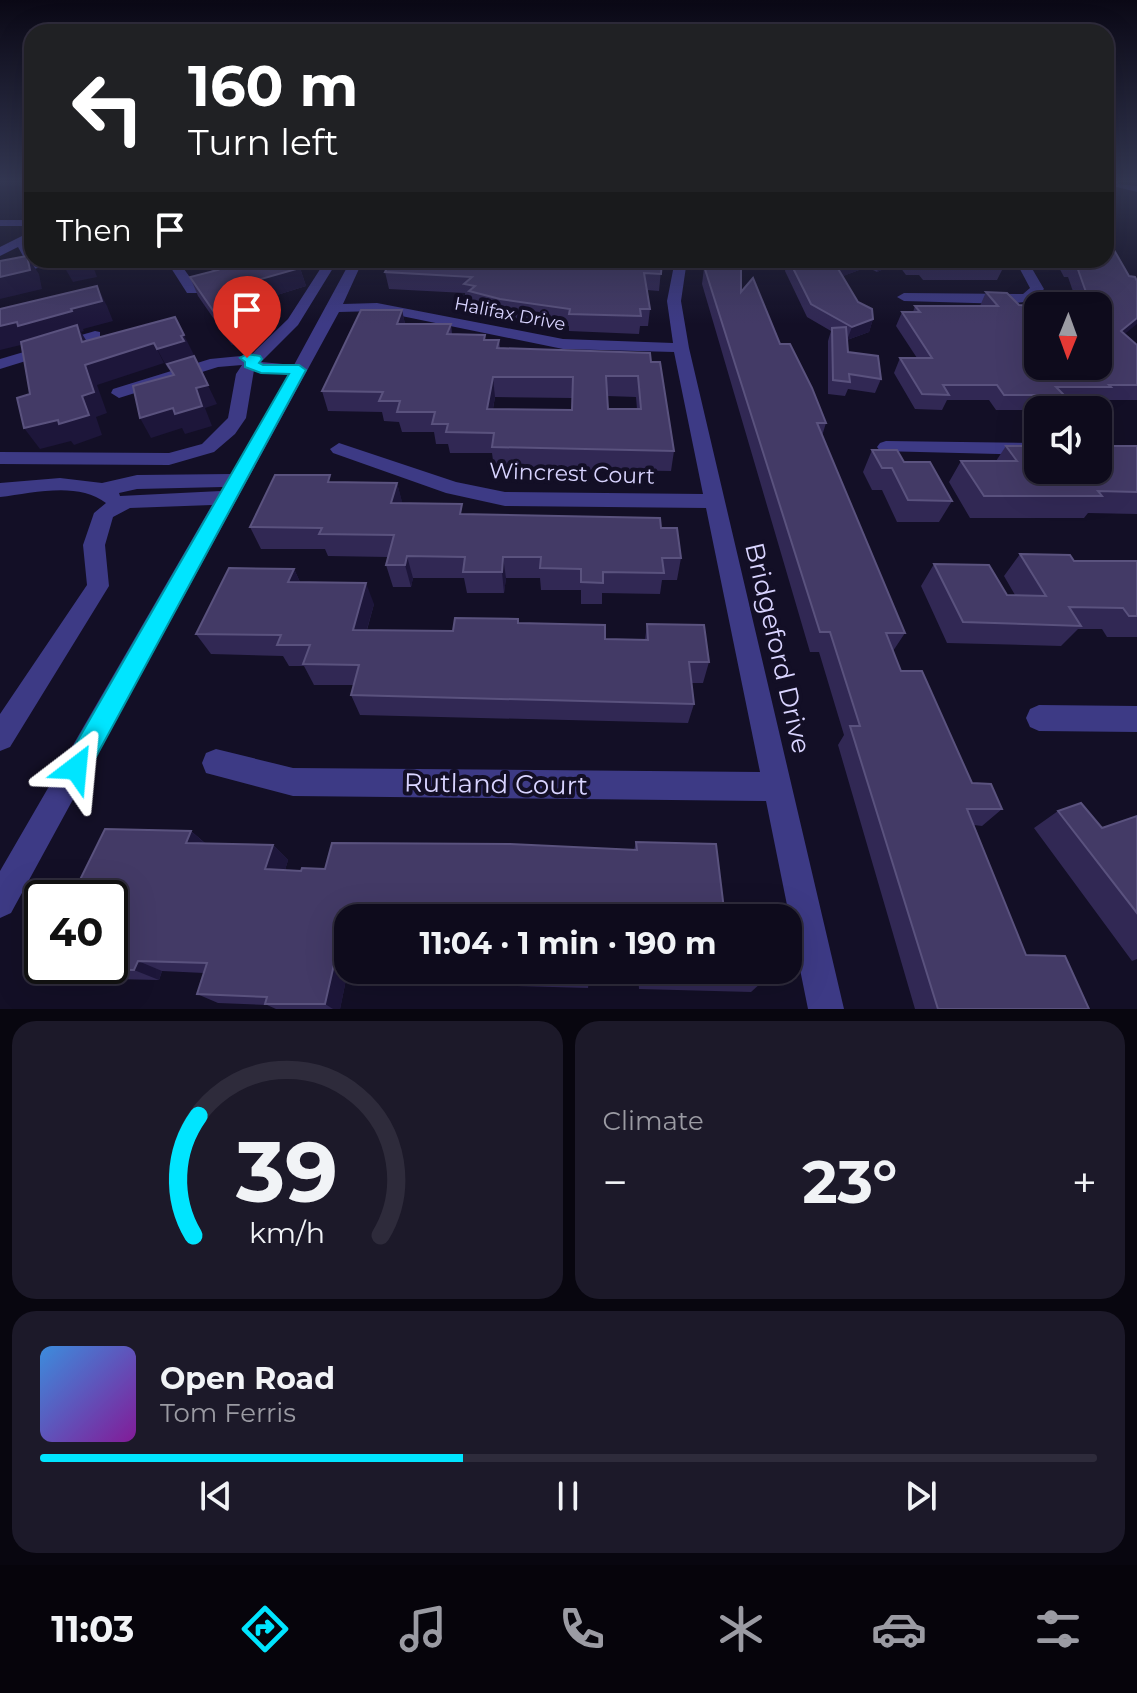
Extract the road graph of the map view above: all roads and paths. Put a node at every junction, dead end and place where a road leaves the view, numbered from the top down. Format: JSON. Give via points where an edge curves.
{"nodes":[{"id":1,"x":24,"y":232,"type":"edge"},
{"id":2,"x":0,"y":252,"type":"edge"},
{"id":3,"x":31,"y":268,"type":"edge"},
{"id":4,"x":177,"y":268,"type":"edge"},
{"id":5,"x":327,"y":268,"type":"edge"},
{"id":6,"x":353,"y":268,"type":"edge"},
{"id":7,"x":676,"y":268,"type":"edge"},
{"id":8,"x":1025,"y":268,"type":"edge"},
{"id":9,"x":0,"y":275,"type":"edge"},
{"id":10,"x":192,"y":290,"type":"edge"},
{"id":11,"x":904,"y":297,"type":"dead end"},
{"id":12,"x":334,"y":308,"type":"junction"},
{"id":13,"x":95,"y":335,"type":"edge"},
{"id":14,"x":681,"y":348,"type":"junction"},
{"id":15,"x":252,"y":362,"type":"junction"},
{"id":16,"x":0,"y":364,"type":"edge"},
{"id":17,"x":299,"y":370,"type":"junction"},
{"id":18,"x":119,"y":393,"type":"dead end"},
{"id":19,"x":886,"y":447,"type":"edge"},
{"id":20,"x":339,"y":449,"type":"dead end"},
{"id":21,"x":1024,"y":449,"type":"edge"},
{"id":22,"x":0,"y":458,"type":"edge"},
{"id":23,"x":232,"y":489,"type":"junction"},
{"id":24,"x":0,"y":490,"type":"edge"},
{"id":25,"x":111,"y":497,"type":"junction"},
{"id":26,"x":714,"y":501,"type":"junction"},
{"id":27,"x":1039,"y":718,"type":"dead end"},
{"id":28,"x":1137,"y":719,"type":"edge"},
{"id":29,"x":0,"y":738,"type":"edge"},
{"id":30,"x":216,"y":763,"type":"dead end"},
{"id":31,"x":779,"y":787,"type":"junction"},
{"id":32,"x":0,"y":902,"type":"edge"},
{"id":33,"x":826,"y":1009,"type":"edge"}],
"edges":[{"from":1,"to":2,"type":"street"},
{"from":3,"to":9,"type":"street"},
{"from":4,"to":10,"type":"street"},
{"from":5,"to":15,"type":"street","via":[[293,322]]},
{"from":6,"to":12,"type":"street"},
{"from":7,"to":14,"type":"street","name":"Bridgeford Drive"},
{"from":8,"to":11,"type":"street","via":[[1037,289],[1027,298]]},
{"from":12,"to":14,"type":"street","name":"Halifax Drive","via":[[377,307],[563,344]]},
{"from":12,"to":17,"type":"street"},
{"from":13,"to":16,"type":"street"},
{"from":14,"to":26,"type":"street","name":"Bridgeford Drive"},
{"from":15,"to":17,"type":"street","via":[[270,370]]},
{"from":15,"to":18,"type":"street","via":[[216,362]]},
{"from":15,"to":22,"type":"street","via":[[244,374],[237,418],[216,442],[193,454],[147,460]]},
{"from":17,"to":23,"type":"street"},
{"from":19,"to":21,"type":"street"},
{"from":20,"to":26,"type":"street","name":"Wincrest Court","via":[[453,488],[505,499]]},
{"from":23,"to":25,"type":"street","via":[[151,499]]},
{"from":23,"to":32,"type":"street"},
{"from":24,"to":25,"type":"street","via":[[90,484]]},
{"from":25,"to":29,"type":"street","via":[[94,545],[98,586]]},
{"from":26,"to":31,"type":"street","name":"Bridgeford Drive"},
{"from":27,"to":28,"type":"street"},
{"from":30,"to":31,"type":"street","name":"Rutland Court","via":[[293,782]]},
{"from":31,"to":33,"type":"street","name":"Bridgeford Drive"}]}
